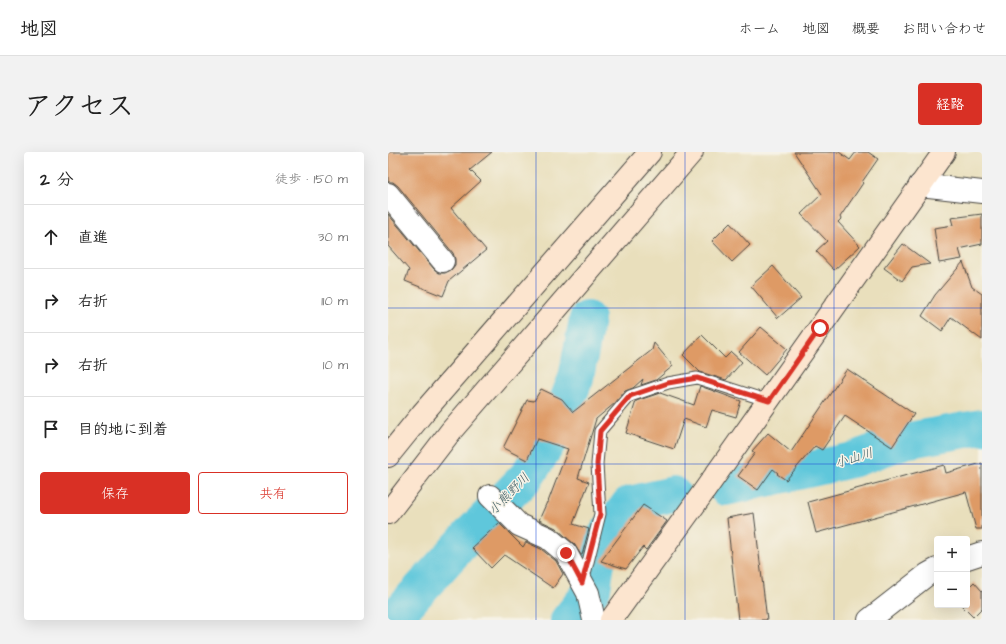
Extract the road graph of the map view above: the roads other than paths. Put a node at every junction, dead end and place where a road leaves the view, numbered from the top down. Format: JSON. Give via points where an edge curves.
{"nodes":[{"id":1,"x":650,"y":152,"type":"edge"},
{"id":2,"x":692,"y":152,"type":"edge"},
{"id":3,"x":944,"y":152,"type":"edge"},
{"id":4,"x":920,"y":185,"type":"junction"},
{"id":5,"x":982,"y":192,"type":"edge"},
{"id":6,"x":388,"y":194,"type":"edge"},
{"id":7,"x":443,"y":261,"type":"dead end"},
{"id":8,"x":769,"y":401,"type":"junction"},
{"id":9,"x":388,"y":456,"type":"edge"},
{"id":10,"x":490,"y":496,"type":"dead end"},
{"id":11,"x":388,"y":513,"type":"edge"},
{"id":12,"x":982,"y":553,"type":"edge"},
{"id":13,"x":970,"y":557,"type":"edge"},
{"id":14,"x":934,"y":571,"type":"edge"},
{"id":15,"x":582,"y":583,"type":"junction"},
{"id":16,"x":594,"y":620,"type":"edge"},
{"id":17,"x":611,"y":620,"type":"edge"},
{"id":18,"x":869,"y":620,"type":"edge"}],
"edges":[{"from":1,"to":9,"type":"street"},
{"from":2,"to":11,"type":"street","via":[[451,431]]},
{"from":3,"to":4,"type":"street"},
{"from":4,"to":5,"type":"street"},
{"from":4,"to":8,"type":"street"},
{"from":6,"to":7,"type":"street"},
{"from":8,"to":15,"type":"lane","via":[[697,378],[668,383],[630,396],[600,431],[597,464],[600,514]]},
{"from":8,"to":17,"type":"street"},
{"from":10,"to":15,"type":"street","via":[[519,525],[548,538],[566,553]]},
{"from":12,"to":13,"type":"street"},
{"from":14,"to":18,"type":"street"},
{"from":15,"to":16,"type":"street","via":[[588,593]]}]}
